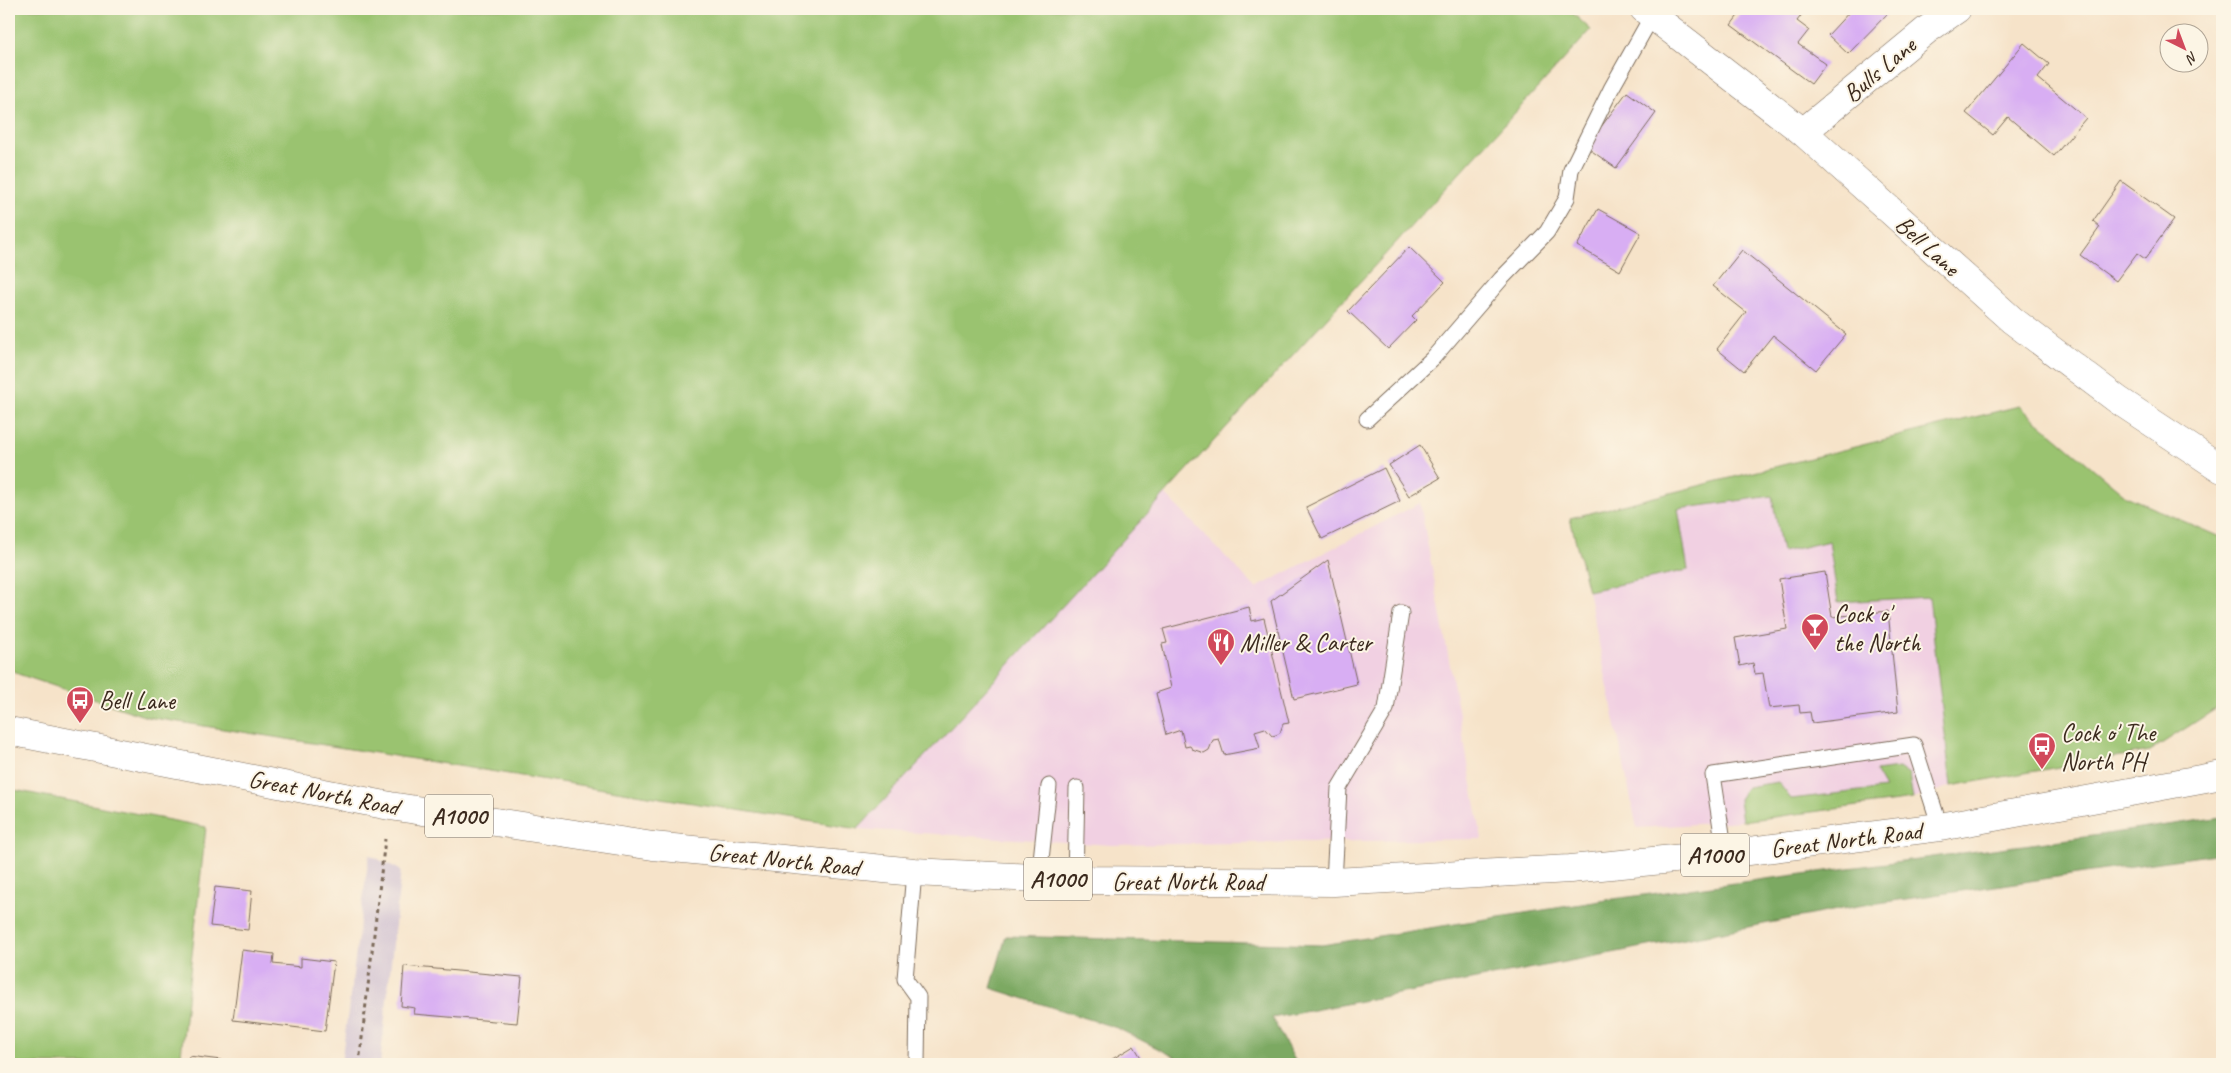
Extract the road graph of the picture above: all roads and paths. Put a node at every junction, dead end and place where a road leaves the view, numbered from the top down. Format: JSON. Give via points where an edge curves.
{"nodes":[{"id":1,"x":1957,"y":9,"type":"edge"},
{"id":2,"x":1648,"y":12,"type":"edge"},
{"id":3,"x":1803,"y":132,"type":"junction"},
{"id":4,"x":1367,"y":419,"type":"dead end"},
{"id":5,"x":2222,"y":469,"type":"edge"},
{"id":6,"x":1401,"y":613,"type":"dead end"},
{"id":7,"x":9,"y":731,"type":"edge"},
{"id":8,"x":2222,"y":775,"type":"edge"},
{"id":9,"x":1049,"y":786,"type":"dead end"},
{"id":10,"x":1077,"y":788,"type":"dead end"},
{"id":11,"x":390,"y":806,"type":"junction"},
{"id":12,"x":1940,"y":827,"type":"junction"},
{"id":13,"x":1725,"y":854,"type":"junction"},
{"id":14,"x":914,"y":872,"type":"junction"},
{"id":15,"x":1039,"y":878,"type":"junction"},
{"id":16,"x":1075,"y":880,"type":"junction"},
{"id":17,"x":1334,"y":882,"type":"junction"},
{"id":18,"x":359,"y":1064,"type":"edge"},
{"id":19,"x":917,"y":1064,"type":"edge"}],
"edges":[{"from":1,"to":3,"type":"main road","name":"Bulls Lane"},
{"from":2,"to":3,"type":"main road","name":"Bell Lane"},
{"from":2,"to":4,"type":"lane","via":[[1571,170],[1568,198],[1547,232],[1501,279],[1432,359]]},
{"from":3,"to":5,"type":"main road","name":"Bell Lane","via":[[2012,320],[2118,400]]},
{"from":6,"to":17,"type":"lane","via":[[1386,709],[1339,788]]},
{"from":7,"to":11,"type":"main road","name":"Great North Road","number":"A1000"},
{"from":8,"to":12,"type":"main road","name":"Great North Road","number":"A1000"},
{"from":9,"to":15,"type":"lane"},
{"from":10,"to":16,"type":"lane"},
{"from":11,"to":14,"type":"main road","name":"Great North Road","number":"A1000","via":[[654,846]]},
{"from":11,"to":18,"type":"path"},
{"from":12,"to":13,"type":"main road","name":"Great North Road","number":"A1000"},
{"from":12,"to":13,"type":"lane","via":[[1914,746],[1713,776]]},
{"from":13,"to":17,"type":"main road","name":"Great North Road","number":"A1000","via":[[1570,869]]},
{"from":14,"to":15,"type":"main road","name":"Great North Road","number":"A1000"},
{"from":14,"to":19,"type":"lane","via":[[905,979],[918,997]]},
{"from":15,"to":16,"type":"main road","name":"Great North Road","number":"A1000"},
{"from":16,"to":17,"type":"main road","name":"Great North Road","number":"A1000"}]}
